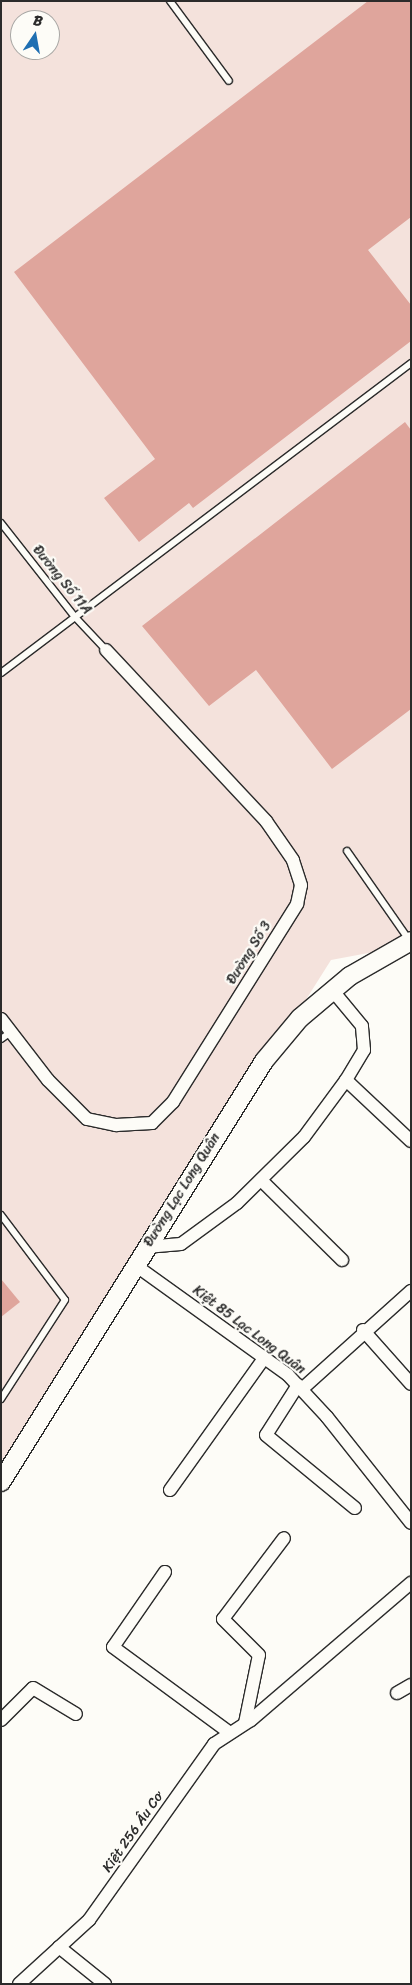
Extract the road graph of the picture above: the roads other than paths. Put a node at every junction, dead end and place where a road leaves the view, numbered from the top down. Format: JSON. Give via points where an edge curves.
{"nodes":[{"id":1,"x":170,"y":1,"type":"edge"},
{"id":2,"x":229,"y":81,"type":"dead end"},
{"id":3,"x":411,"y":363,"type":"edge"},
{"id":4,"x":1,"y":523,"type":"edge"},
{"id":5,"x":75,"y":617,"type":"junction"},
{"id":6,"x":106,"y":650,"type":"joint"},
{"id":7,"x":1,"y":673,"type":"edge"},
{"id":8,"x":347,"y":851,"type":"dead end"},
{"id":9,"x":410,"y":941,"type":"edge"},
{"id":10,"x":333,"y":991,"type":"junction"},
{"id":11,"x":1,"y":1019,"type":"edge"},
{"id":12,"x":6,"y":1036,"type":"edge"},
{"id":13,"x":346,"y":1080,"type":"junction"},
{"id":14,"x":411,"y":1141,"type":"edge"},
{"id":15,"x":261,"y":1180,"type":"junction"},
{"id":16,"x":1,"y":1215,"type":"edge"},
{"id":17,"x":146,"y":1247,"type":"junction"},
{"id":18,"x":342,"y":1260,"type":"dead end"},
{"id":19,"x":135,"y":1265,"type":"junction"},
{"id":20,"x":411,"y":1290,"type":"edge"},
{"id":21,"x":364,"y":1330,"type":"junction"},
{"id":22,"x":264,"y":1358,"type":"junction"},
{"id":23,"x":411,"y":1384,"type":"edge"},
{"id":24,"x":300,"y":1387,"type":"junction"},
{"id":25,"x":1,"y":1399,"type":"edge"},
{"id":26,"x":1,"y":1482,"type":"edge"},
{"id":27,"x":170,"y":1490,"type":"dead end"},
{"id":28,"x":355,"y":1508,"type":"dead end"},
{"id":29,"x":411,"y":1523,"type":"edge"},
{"id":30,"x":284,"y":1538,"type":"dead end"},
{"id":31,"x":165,"y":1572,"type":"dead end"},
{"id":32,"x":411,"y":1583,"type":"edge"},
{"id":33,"x":411,"y":1685,"type":"edge"},
{"id":34,"x":398,"y":1693,"type":"dead end"},
{"id":35,"x":76,"y":1714,"type":"dead end"},
{"id":36,"x":1,"y":1720,"type":"edge"},
{"id":37,"x":245,"y":1723,"type":"junction"},
{"id":38,"x":230,"y":1733,"type":"junction"},
{"id":39,"x":59,"y":1948,"type":"junction"},
{"id":40,"x":19,"y":1984,"type":"edge"},
{"id":41,"x":105,"y":1984,"type":"edge"}],
"edges":[{"from":1,"to":2,"type":"lane"},
{"from":3,"to":5,"type":"lane"},
{"from":4,"to":5,"type":"lane","name":"Đường Số 11A"},
{"from":5,"to":6,"type":"lane","name":"Đường Số 11A"},
{"from":5,"to":7,"type":"lane"},
{"from":6,"to":12,"type":"street","name":"Đường Số 3","via":[[266,821],[293,860],[300,885],[297,904],[173,1102],[152,1123],[116,1126],[87,1119]]},
{"from":8,"to":9,"type":"lane"},
{"from":9,"to":10,"type":"street","name":"Đường Lạc Long Quân","via":[[350,976]]},
{"from":10,"to":13,"type":"street","via":[[362,1026],[364,1050]]},
{"from":10,"to":17,"type":"street","name":"Đường Lạc Long Quân","via":[[300,1018],[264,1061]]},
{"from":11,"to":12,"type":"street","name":"Đường Số 3"},
{"from":13,"to":14,"type":"street"},
{"from":13,"to":15,"type":"street","via":[[304,1137]]},
{"from":15,"to":17,"type":"street","via":[[237,1203],[181,1244]]},
{"from":15,"to":18,"type":"street"},
{"from":16,"to":25,"type":"lane","via":[[65,1300]]},
{"from":17,"to":19,"type":"street","name":"Đường Lạc Long Quân"},
{"from":19,"to":22,"type":"street","name":"Kiệt 85 Lạc Long Quân"},
{"from":19,"to":26,"type":"street","name":"Đường Lạc Long Quân"},
{"from":20,"to":21,"type":"street"},
{"from":21,"to":23,"type":"street"},
{"from":21,"to":24,"type":"street"},
{"from":22,"to":24,"type":"street","name":"Kiệt 85 Lạc Long Quân"},
{"from":22,"to":27,"type":"street"},
{"from":24,"to":28,"type":"street","via":[[266,1435]]},
{"from":24,"to":29,"type":"street","name":"Kiệt 85 Lạc Long Quân"},
{"from":30,"to":37,"type":"street","via":[[223,1619],[259,1655]]},
{"from":31,"to":38,"type":"street","via":[[113,1647]]},
{"from":32,"to":37,"type":"street","name":"Kiệt 256 Âu Cơ"},
{"from":33,"to":34,"type":"street"},
{"from":35,"to":36,"type":"street","via":[[33,1688]]},
{"from":37,"to":38,"type":"street","name":"Kiệt 256 Âu Cơ"},
{"from":38,"to":39,"type":"street","name":"Kiệt 256 Âu Cơ","via":[[214,1744],[89,1920]]},
{"from":39,"to":40,"type":"street","name":"Kiệt 256 Âu Cơ"},
{"from":39,"to":41,"type":"street"}]}
